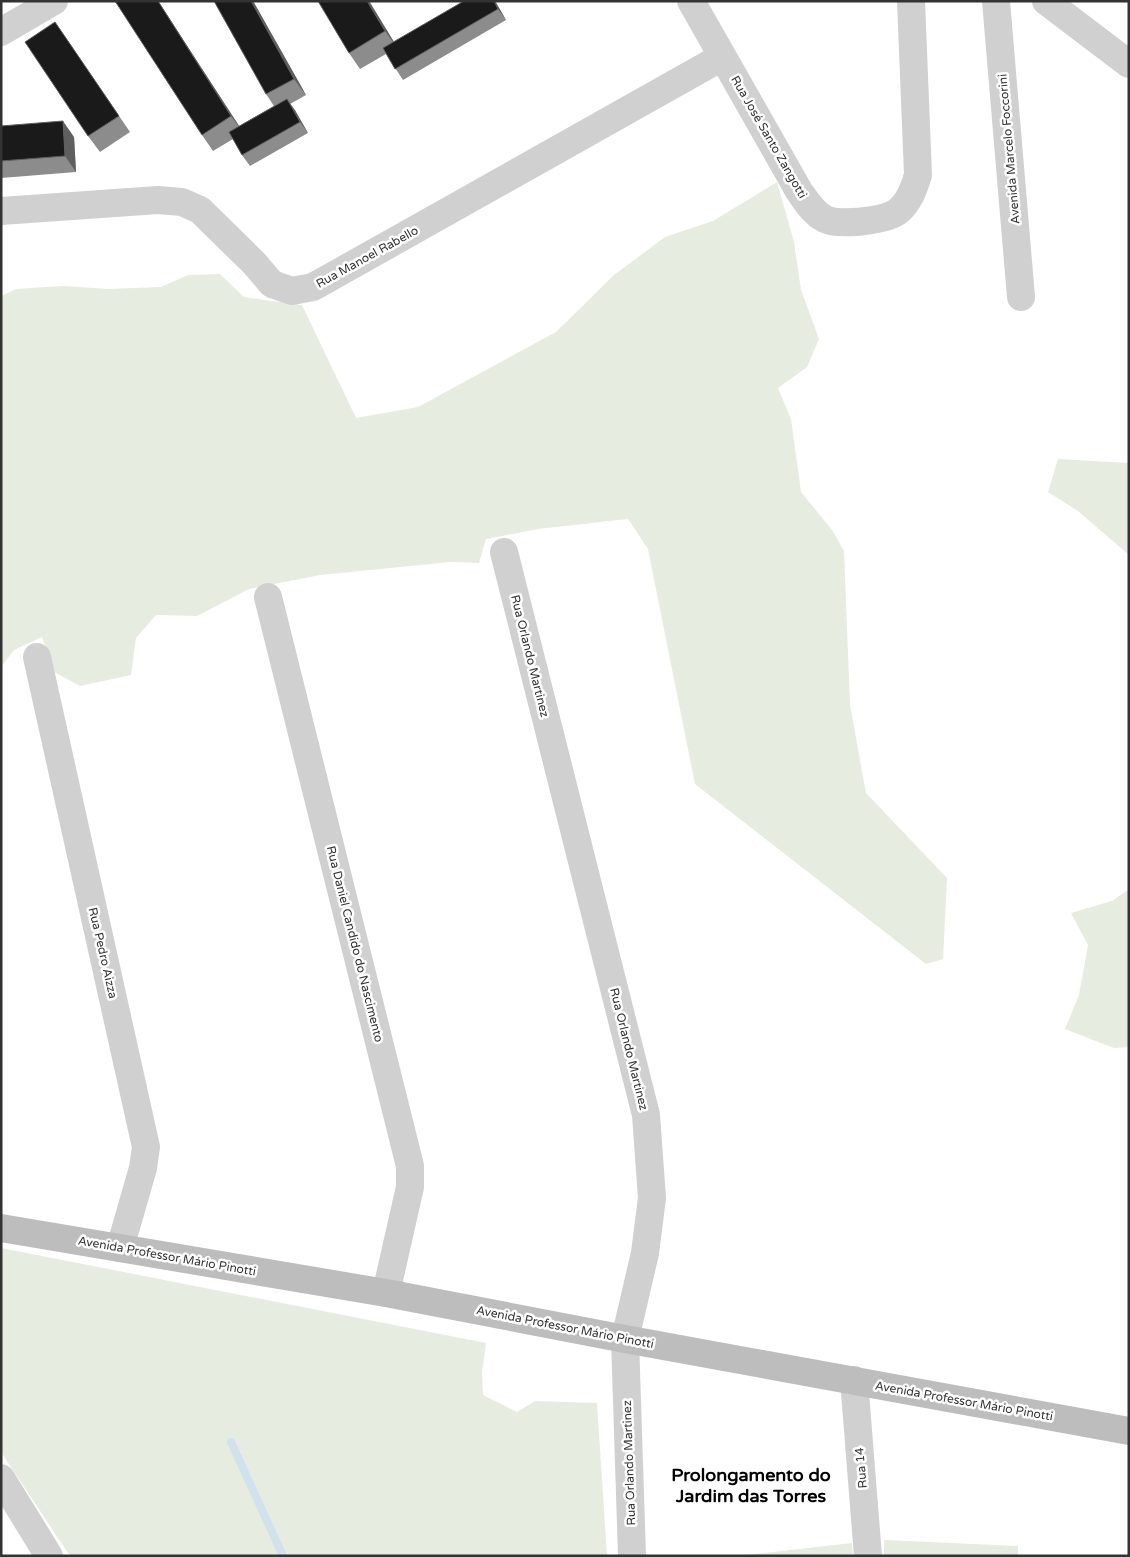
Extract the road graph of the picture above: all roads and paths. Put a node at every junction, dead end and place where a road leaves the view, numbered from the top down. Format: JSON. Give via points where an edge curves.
{"nodes":[{"id":1,"x":54,"y":1,"type":"edge"},
{"id":2,"x":690,"y":1,"type":"edge"},
{"id":3,"x":911,"y":1,"type":"edge"},
{"id":4,"x":996,"y":1,"type":"edge"},
{"id":5,"x":1046,"y":1,"type":"edge"},
{"id":6,"x":1,"y":32,"type":"edge"},
{"id":7,"x":722,"y":57,"type":"junction"},
{"id":8,"x":1129,"y":64,"type":"edge"},
{"id":9,"x":1,"y":211,"type":"edge"},
{"id":10,"x":1021,"y":298,"type":"dead end"},
{"id":11,"x":504,"y":552,"type":"dead end"},
{"id":12,"x":268,"y":597,"type":"dead end"},
{"id":13,"x":37,"y":657,"type":"dead end"},
{"id":14,"x":1,"y":1228,"type":"edge"},
{"id":15,"x":120,"y":1248,"type":"junction"},
{"id":16,"x":386,"y":1293,"type":"junction"},
{"id":17,"x":625,"y":1339,"type":"junction"},
{"id":18,"x":854,"y":1380,"type":"junction"},
{"id":19,"x":1129,"y":1431,"type":"edge"},
{"id":20,"x":1,"y":1478,"type":"edge"},
{"id":21,"x":49,"y":1556,"type":"edge"},
{"id":22,"x":632,"y":1556,"type":"edge"},
{"id":23,"x":868,"y":1556,"type":"edge"}],
"edges":[{"from":1,"to":6,"type":"street"},
{"from":2,"to":7,"type":"street","name":"Rua José Santo Zangotti"},
{"from":3,"to":7,"type":"street","name":"Rua José Santo Zangotti","via":[[918,175],[913,191],[896,212],[861,222],[827,220],[816,213],[799,191]]},
{"from":4,"to":10,"type":"street","name":"Avenida Marcelo Foccorini"},
{"from":5,"to":8,"type":"street"},
{"from":7,"to":9,"type":"street","name":"Rua Manoel Rabello","via":[[313,287],[292,290],[272,284],[200,210],[182,202],[158,200]]},
{"from":11,"to":17,"type":"street","name":"Rua Orlando Martinez","via":[[646,1115],[652,1198],[645,1253]]},
{"from":12,"to":16,"type":"street","name":"Rua Daniel Candido do Nascimento","via":[[410,1166],[410,1187]]},
{"from":13,"to":15,"type":"street","name":"Rua Pedro Aizza","via":[[146,1147]]},
{"from":14,"to":15,"type":"street","name":"Avenida Professor Mário Pinotti"},
{"from":15,"to":16,"type":"street","name":"Avenida Professor Mário Pinotti"},
{"from":16,"to":17,"type":"street","name":"Avenida Professor Mário Pinotti"},
{"from":17,"to":18,"type":"street","name":"Avenida Professor Mário Pinotti"},
{"from":17,"to":22,"type":"street","name":"Rua Orlando Martinez"},
{"from":18,"to":19,"type":"street","name":"Avenida Professor Mário Pinotti"},
{"from":18,"to":23,"type":"street","name":"Rua 14"},
{"from":20,"to":21,"type":"street"}]}
